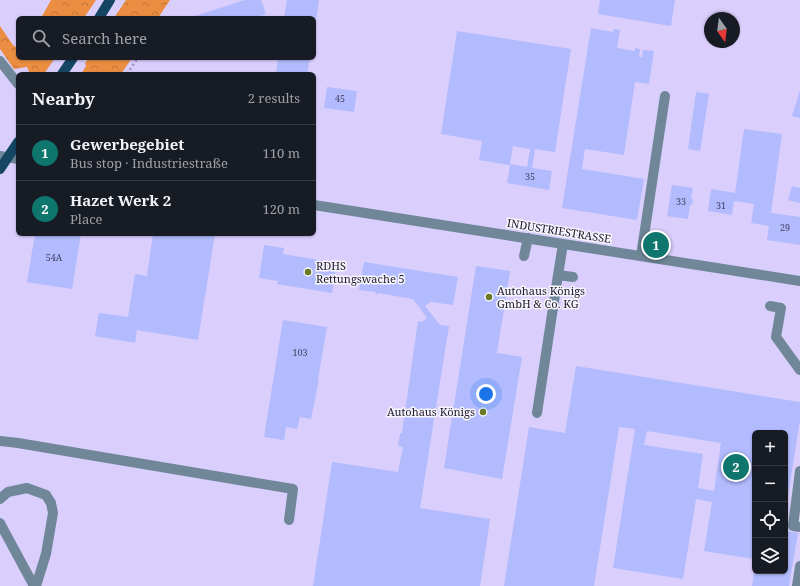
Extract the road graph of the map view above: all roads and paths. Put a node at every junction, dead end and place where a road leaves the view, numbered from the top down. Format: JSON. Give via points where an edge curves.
{"nodes":[{"id":1,"x":110,"y":0,"type":"edge"},
{"id":2,"x":100,"y":16,"type":"edge"},
{"id":3,"x":72,"y":60,"type":"edge"},
{"id":4,"x":136,"y":60,"type":"edge"},
{"id":5,"x":0,"y":61,"type":"edge"},
{"id":6,"x":63,"y":72,"type":"edge"},
{"id":7,"x":128,"y":72,"type":"edge"},
{"id":8,"x":16,"y":81,"type":"edge"},
{"id":9,"x":665,"y":96,"type":"dead end"},
{"id":10,"x":16,"y":145,"type":"edge"},
{"id":11,"x":0,"y":156,"type":"edge"},
{"id":12,"x":16,"y":159,"type":"edge"},
{"id":13,"x":0,"y":169,"type":"edge"},
{"id":14,"x":316,"y":205,"type":"edge"},
{"id":15,"x":528,"y":238,"type":"junction"},
{"id":16,"x":563,"y":244,"type":"junction"},
{"id":17,"x":524,"y":256,"type":"dead end"},
{"id":18,"x":641,"y":256,"type":"junction"},
{"id":19,"x":558,"y":275,"type":"junction"},
{"id":20,"x":573,"y":277,"type":"dead end"},
{"id":21,"x":800,"y":280,"type":"edge"},
{"id":22,"x":770,"y":306,"type":"dead end"},
{"id":23,"x":800,"y":370,"type":"edge"},
{"id":24,"x":537,"y":413,"type":"dead end"},
{"id":25,"x":0,"y":441,"type":"edge"},
{"id":26,"x":800,"y":471,"type":"edge"},
{"id":27,"x":0,"y":498,"type":"edge"},
{"id":28,"x":289,"y":520,"type":"dead end"},
{"id":29,"x":0,"y":523,"type":"edge"},
{"id":30,"x":800,"y":527,"type":"edge"},
{"id":31,"x":800,"y":566,"type":"edge"},
{"id":32,"x":35,"y":586,"type":"edge"},
{"id":33,"x":797,"y":586,"type":"edge"}],
"edges":[{"from":1,"to":2,"type":"main road"},
{"from":3,"to":6,"type":"main road"},
{"from":4,"to":7,"type":"path"},
{"from":5,"to":8,"type":"street"},
{"from":9,"to":18,"type":"street"},
{"from":10,"to":13,"type":"main road","bridge":true},
{"from":11,"to":12,"type":"street"},
{"from":14,"to":15,"type":"street","name":"INDUSTRIESTRASSE"},
{"from":15,"to":16,"type":"street","name":"INDUSTRIESTRASSE"},
{"from":15,"to":17,"type":"street"},
{"from":16,"to":18,"type":"street","name":"INDUSTRIESTRASSE"},
{"from":16,"to":19,"type":"street"},
{"from":18,"to":21,"type":"street","name":"INDUSTRIESTRASSE"},
{"from":19,"to":20,"type":"street"},
{"from":19,"to":24,"type":"street"},
{"from":22,"to":23,"type":"street","via":[[781,308],[776,337]]},
{"from":25,"to":28,"type":"street","via":[[293,489]]},
{"from":26,"to":30,"type":"street","via":[[793,526]]},
{"from":27,"to":32,"type":"street","via":[[8,492],[27,488],[46,495],[51,503],[53,513],[46,554]]},
{"from":29,"to":32,"type":"street"},
{"from":31,"to":33,"type":"street"}]}
